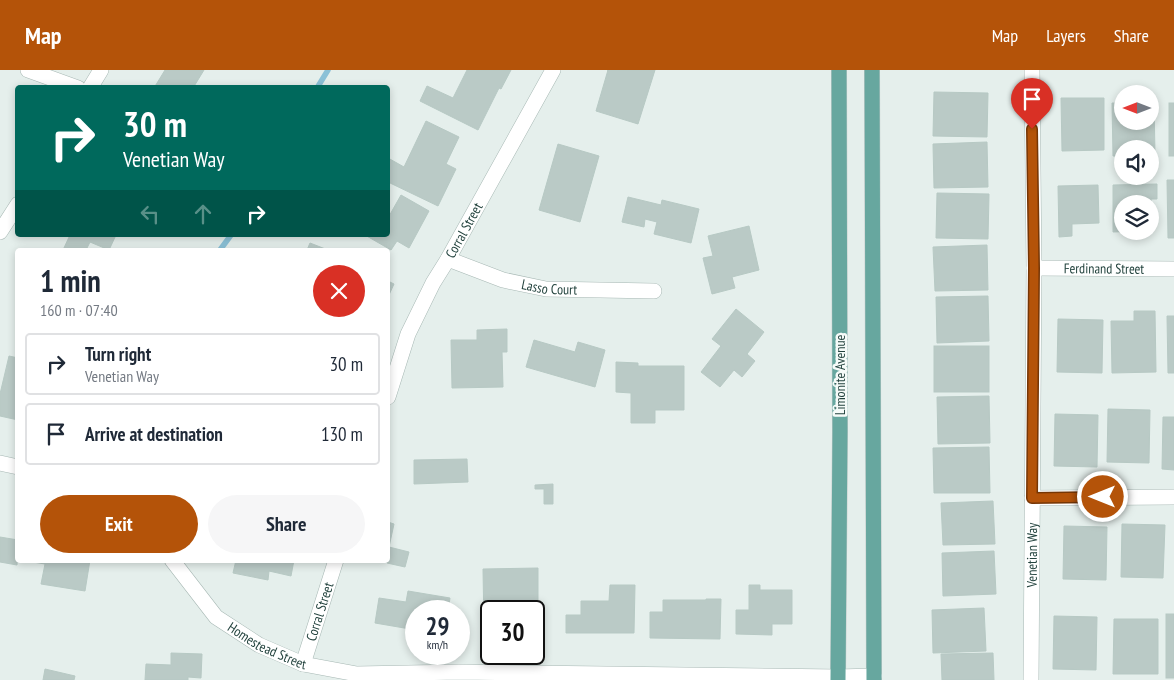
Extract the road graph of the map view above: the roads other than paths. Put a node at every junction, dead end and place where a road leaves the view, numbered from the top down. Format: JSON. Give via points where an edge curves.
{"nodes":[{"id":1,"x":28,"y":70,"type":"edge"},
{"id":2,"x":101,"y":70,"type":"edge"},
{"id":3,"x":553,"y":70,"type":"edge"},
{"id":4,"x":839,"y":70,"type":"edge"},
{"id":5,"x":872,"y":70,"type":"edge"},
{"id":6,"x":1032,"y":70,"type":"edge"},
{"id":7,"x":70,"y":85,"type":"edge"},
{"id":8,"x":92,"y":85,"type":"edge"},
{"id":9,"x":15,"y":209,"type":"edge"},
{"id":10,"x":0,"y":232,"type":"edge"},
{"id":11,"x":448,"y":259,"type":"junction"},
{"id":12,"x":1034,"y":268,"type":"junction"},
{"id":13,"x":1174,"y":269,"type":"edge"},
{"id":14,"x":654,"y":291,"type":"dead end"},
{"id":15,"x":390,"y":391,"type":"edge"},
{"id":16,"x":0,"y":463,"type":"edge"},
{"id":17,"x":15,"y":466,"type":"edge"},
{"id":18,"x":1174,"y":497,"type":"edge"},
{"id":19,"x":1032,"y":498,"type":"junction"},
{"id":20,"x":174,"y":563,"type":"edge"},
{"id":21,"x":335,"y":563,"type":"edge"},
{"id":22,"x":303,"y":664,"type":"junction"},
{"id":23,"x":874,"y":678,"type":"edge"},
{"id":24,"x":838,"y":679,"type":"edge"},
{"id":25,"x":1031,"y":680,"type":"edge"}],
"edges":[{"from":1,"to":7,"type":"street"},
{"from":2,"to":8,"type":"street"},
{"from":3,"to":11,"type":"street","name":"Corral Street"},
{"from":4,"to":24,"type":"main road","name":"Limonite Avenue"},
{"from":5,"to":23,"type":"main road"},
{"from":6,"to":12,"type":"street","name":"Venetian Way"},
{"from":9,"to":10,"type":"street"},
{"from":11,"to":14,"type":"street","name":"Lasso Court","via":[[503,280],[546,289]]},
{"from":11,"to":15,"type":"street","name":"Corral Street","via":[[408,334]]},
{"from":12,"to":13,"type":"street","name":"Ferdinand Street"},
{"from":12,"to":19,"type":"street","name":"Venetian Way"},
{"from":16,"to":17,"type":"street"},
{"from":18,"to":19,"type":"street"},
{"from":19,"to":25,"type":"street","name":"Venetian Way"},
{"from":20,"to":22,"type":"street","name":"Homestead Street","via":[[216,617],[259,645]]},
{"from":21,"to":22,"type":"street","name":"Corral Street"},
{"from":22,"to":24,"type":"street","name":"Homestead Street","via":[[357,674],[459,672]]},
{"from":23,"to":24,"type":"street","name":"Homestead Street"}]}
